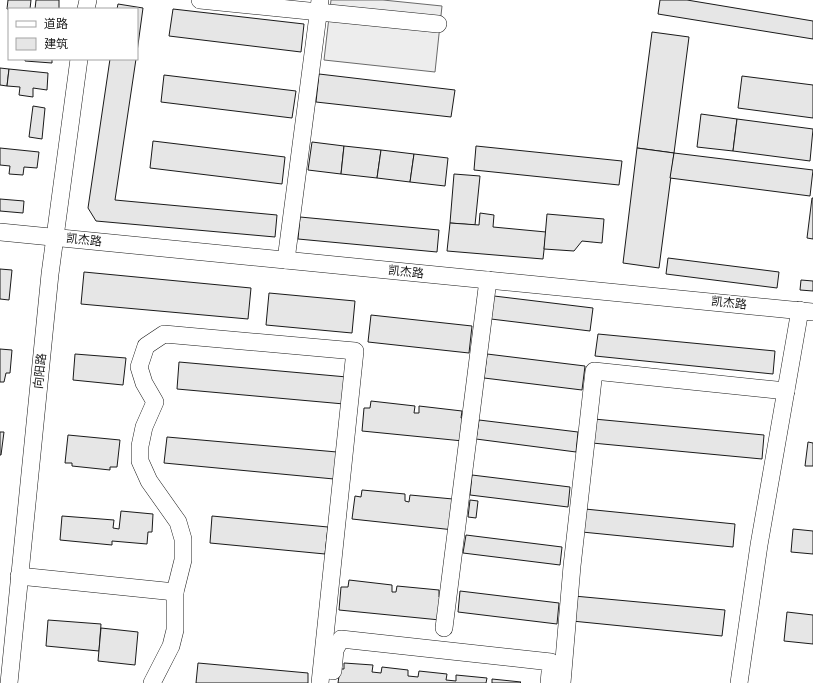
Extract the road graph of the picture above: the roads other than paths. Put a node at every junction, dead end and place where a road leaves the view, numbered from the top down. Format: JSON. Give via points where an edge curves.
{"nodes":[{"id":1,"x":200,"y":0,"type":"edge"},
{"id":2,"x":319,"y":6,"type":"edge"},
{"id":3,"x":438,"y":24,"type":"dead end"},
{"id":4,"x":80,"y":60,"type":"edge"},
{"id":5,"x":0,"y":232,"type":"edge"},
{"id":6,"x":55,"y":237,"type":"junction"},
{"id":7,"x":286,"y":260,"type":"junction"},
{"id":8,"x":488,"y":280,"type":"junction"},
{"id":9,"x":806,"y":311,"type":"edge"},
{"id":10,"x":786,"y":391,"type":"junction"},
{"id":11,"x":19,"y":576,"type":"junction"},
{"id":12,"x":175,"y":592,"type":"junction"},
{"id":13,"x":444,"y":628,"type":"dead end"},
{"id":14,"x":7,"y":635,"type":"edge"},
{"id":15,"x":6,"y":674,"type":"edge"},
{"id":16,"x":152,"y":683,"type":"edge"},
{"id":17,"x":320,"y":683,"type":"edge"},
{"id":18,"x":332,"y":683,"type":"edge"},
{"id":19,"x":549,"y":683,"type":"edge"},
{"id":20,"x":562,"y":683,"type":"edge"},
{"id":21,"x":739,"y":683,"type":"edge"}],
"edges":[{"from":1,"to":2,"type":"street"},
{"from":2,"to":3,"type":"street"},
{"from":2,"to":7,"type":"street"},
{"from":4,"to":6,"type":"street","name":"向阳路"},
{"from":5,"to":6,"type":"street","name":"凯杰路"},
{"from":6,"to":7,"type":"street","name":"凯杰路"},
{"from":6,"to":11,"type":"street","name":"向阳路"},
{"from":7,"to":8,"type":"street","name":"凯杰路"},
{"from":8,"to":9,"type":"street","name":"凯杰路"},
{"from":8,"to":13,"type":"street"},
{"from":9,"to":10,"type":"street"},
{"from":10,"to":20,"type":"street","via":[[594,372],[572,566]]},
{"from":10,"to":21,"type":"street","via":[[759,545]]},
{"from":11,"to":12,"type":"street"},
{"from":11,"to":14,"type":"street","name":"向阳路"},
{"from":12,"to":16,"type":"street","via":[[175,630],[171,646]]},
{"from":12,"to":17,"type":"street","via":[[183,560],[178,522],[149,481],[140,461],[143,433],[155,402],[144,383],[139,367],[146,346],[164,334],[355,352]]},
{"from":14,"to":15,"type":"street","name":"向阳路"},
{"from":18,"to":19,"type":"street","via":[[335,650],[341,639],[551,662]]}]}
